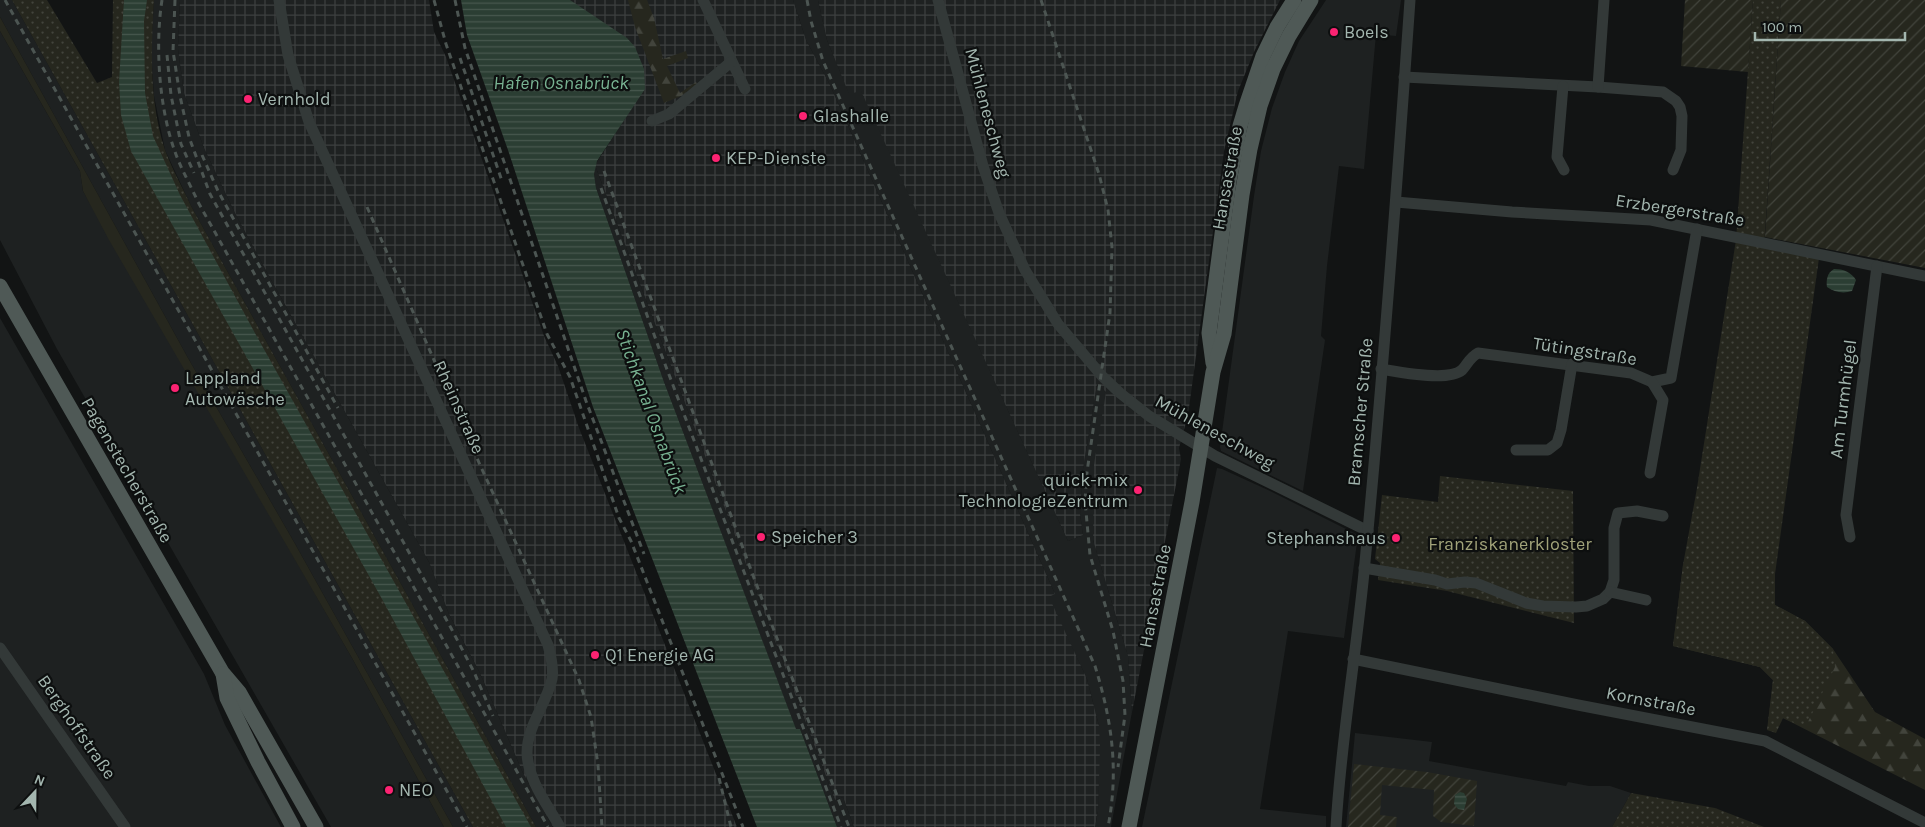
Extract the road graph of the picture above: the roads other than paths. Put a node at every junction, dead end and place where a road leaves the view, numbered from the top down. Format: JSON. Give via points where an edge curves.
{"nodes":[{"id":1,"x":278,"y":0,"type":"edge"},
{"id":2,"x":703,"y":0,"type":"edge"},
{"id":3,"x":938,"y":0,"type":"edge"},
{"id":4,"x":1294,"y":0,"type":"edge"},
{"id":5,"x":1311,"y":0,"type":"edge"},
{"id":6,"x":1410,"y":0,"type":"edge"},
{"id":7,"x":1604,"y":0,"type":"edge"},
{"id":8,"x":731,"y":62,"type":"junction"},
{"id":9,"x":1404,"y":77,"type":"junction"},
{"id":10,"x":1562,"y":86,"type":"junction"},
{"id":11,"x":1598,"y":87,"type":"junction"},
{"id":12,"x":745,"y":89,"type":"dead end"},
{"id":13,"x":652,"y":121,"type":"dead end"},
{"id":14,"x":1564,"y":170,"type":"dead end"},
{"id":15,"x":1673,"y":170,"type":"dead end"},
{"id":16,"x":1396,"y":202,"type":"junction"},
{"id":17,"x":1697,"y":229,"type":"junction"},
{"id":18,"x":1877,"y":266,"type":"junction"},
{"id":19,"x":1925,"y":276,"type":"edge"},
{"id":20,"x":0,"y":286,"type":"edge"},
{"id":21,"x":1572,"y":364,"type":"junction"},
{"id":22,"x":1381,"y":369,"type":"junction"},
{"id":23,"x":1214,"y":372,"type":"junction"},
{"id":24,"x":1652,"y":382,"type":"junction"},
{"id":25,"x":1202,"y":448,"type":"junction"},
{"id":26,"x":1516,"y":450,"type":"dead end"},
{"id":27,"x":1650,"y":473,"type":"dead end"},
{"id":28,"x":1663,"y":516,"type":"dead end"},
{"id":29,"x":1368,"y":531,"type":"junction"},
{"id":30,"x":1850,"y":537,"type":"dead end"},
{"id":31,"x":1364,"y":568,"type":"junction"},
{"id":32,"x":1610,"y":592,"type":"junction"},
{"id":33,"x":1646,"y":600,"type":"dead end"},
{"id":34,"x":0,"y":648,"type":"edge"},
{"id":35,"x":1353,"y":658,"type":"junction"},
{"id":36,"x":222,"y":672,"type":"junction"},
{"id":37,"x":1925,"y":823,"type":"edge"},
{"id":38,"x":125,"y":827,"type":"edge"},
{"id":39,"x":293,"y":827,"type":"edge"},
{"id":40,"x":316,"y":827,"type":"edge"},
{"id":41,"x":560,"y":827,"type":"edge"},
{"id":42,"x":1129,"y":827,"type":"edge"},
{"id":43,"x":1336,"y":827,"type":"edge"}],
"edges":[{"from":1,"to":41,"type":"street","name":"Rheinstraße","via":[[288,55],[309,122],[548,645],[552,678],[534,723],[527,752],[532,776]]},
{"from":2,"to":8,"type":"street"},
{"from":3,"to":25,"type":"street","name":"Mühleneschweg","via":[[985,172],[999,213],[1025,270],[1055,320],[1102,376],[1149,416]]},
{"from":4,"to":23,"type":"main road","name":"Hansastraße","via":[[1277,27],[1259,67],[1237,143],[1229,181],[1210,332]]},
{"from":5,"to":23,"type":"main road","name":"Hansastraße","via":[[1273,69],[1260,106],[1242,195],[1224,334]]},
{"from":6,"to":9,"type":"street","name":"Bramscher Straße"},
{"from":7,"to":11,"type":"street"},
{"from":8,"to":12,"type":"street"},
{"from":8,"to":13,"type":"street","via":[[669,114]]},
{"from":9,"to":10,"type":"street"},
{"from":9,"to":16,"type":"street","name":"Bramscher Straße"},
{"from":10,"to":11,"type":"street"},
{"from":10,"to":14,"type":"street","via":[[1557,158]]},
{"from":11,"to":15,"type":"street","via":[[1656,90],[1676,101],[1682,116],[1681,150]]},
{"from":16,"to":17,"type":"street","name":"Erzbergerstraße","via":[[1651,220]]},
{"from":16,"to":22,"type":"street","name":"Bramscher Straße"},
{"from":17,"to":18,"type":"street","name":"Erzbergerstraße"},
{"from":17,"to":24,"type":"street","name":"Tütingstraße","via":[[1672,378]]},
{"from":18,"to":19,"type":"street","name":"Erzbergerstraße"},
{"from":18,"to":30,"type":"street","name":"Am Turmhügel","via":[[1846,515]]},
{"from":20,"to":36,"type":"main road","name":"Pagenstecherstraße"},
{"from":21,"to":22,"type":"street","name":"Tütingstraße","via":[[1478,353],[1462,370],[1449,376]]},
{"from":21,"to":24,"type":"street","name":"Tütingstraße","via":[[1631,373]]},
{"from":21,"to":26,"type":"street","via":[[1557,443],[1548,450]]},
{"from":22,"to":29,"type":"street","name":"Bramscher Straße"},
{"from":23,"to":25,"type":"main road","name":"Hansastraße"},
{"from":24,"to":27,"type":"street","via":[[1663,400]]},
{"from":25,"to":29,"type":"street","name":"Mühleneschweg"},
{"from":25,"to":42,"type":"main road","name":"Hansastraße"},
{"from":28,"to":32,"type":"street","via":[[1618,513],[1614,528],[1614,580]]},
{"from":29,"to":31,"type":"street","name":"Bramscher Straße"},
{"from":31,"to":32,"type":"street","via":[[1447,584],[1476,583],[1526,603],[1543,606],[1587,606]]},
{"from":31,"to":35,"type":"street","name":"Bramscher Straße"},
{"from":32,"to":33,"type":"street"},
{"from":34,"to":38,"type":"street","name":"Berghoffstraße"},
{"from":35,"to":37,"type":"street","name":"Kornstraße","via":[[1764,741]]},
{"from":35,"to":43,"type":"street","name":"Bramscher Straße"},
{"from":36,"to":39,"type":"main road","name":"Pagenstecherstraße","via":[[227,698]]},
{"from":36,"to":40,"type":"main road","name":"Pagenstecherstraße","via":[[239,692]]}]}
